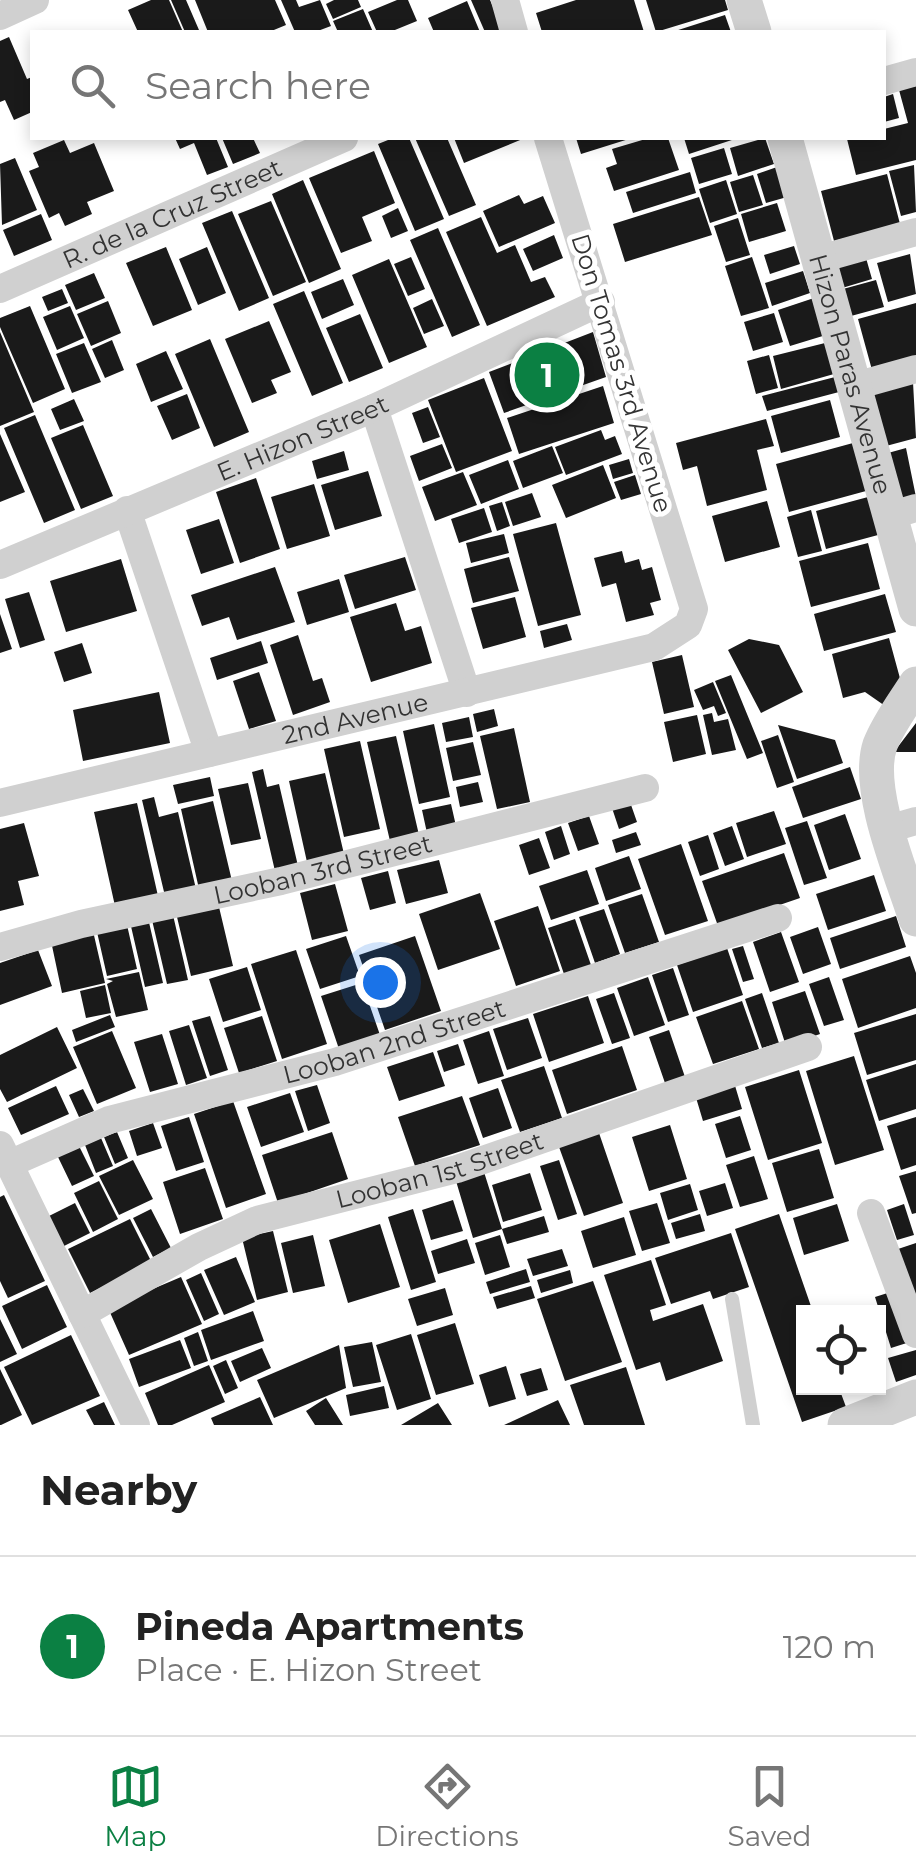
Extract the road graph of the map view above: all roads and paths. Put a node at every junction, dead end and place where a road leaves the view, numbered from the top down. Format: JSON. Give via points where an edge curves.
{"nodes":[{"id":1,"x":35,"y":0,"type":"edge"},
{"id":2,"x":505,"y":0,"type":"edge"},
{"id":3,"x":744,"y":0,"type":"edge"},
{"id":4,"x":0,"y":16,"type":"edge"},
{"id":5,"x":513,"y":30,"type":"edge"},
{"id":6,"x":753,"y":30,"type":"edge"},
{"id":7,"x":916,"y":72,"type":"edge"},
{"id":8,"x":886,"y":81,"type":"edge"},
{"id":9,"x":339,"y":140,"type":"edge"},
{"id":10,"x":549,"y":140,"type":"edge"},
{"id":11,"x":785,"y":140,"type":"edge"},
{"id":12,"x":916,"y":232,"type":"edge"},
{"id":13,"x":820,"y":259,"type":"junction"},
{"id":14,"x":0,"y":289,"type":"edge"},
{"id":15,"x":601,"y":302,"type":"junction"},
{"id":16,"x":916,"y":369,"type":"edge"},
{"id":17,"x":855,"y":386,"type":"junction"},
{"id":18,"x":374,"y":408,"type":"junction"},
{"id":19,"x":127,"y":510,"type":"junction"},
{"id":20,"x":903,"y":512,"type":"edge"},
{"id":21,"x":0,"y":565,"type":"edge"},
{"id":22,"x":694,"y":609,"type":"joint"},
{"id":23,"x":916,"y":609,"type":"edge"},
{"id":24,"x":916,"y":684,"type":"edge"},
{"id":25,"x":467,"y":693,"type":"junction"},
{"id":26,"x":210,"y":754,"type":"junction"},
{"id":27,"x":645,"y":788,"type":"dead end"},
{"id":28,"x":0,"y":802,"type":"edge"},
{"id":29,"x":902,"y":825,"type":"edge"},
{"id":30,"x":778,"y":918,"type":"dead end"},
{"id":31,"x":916,"y":920,"type":"edge"},
{"id":32,"x":0,"y":948,"type":"edge"},
{"id":33,"x":808,"y":1047,"type":"dead end"},
{"id":34,"x":4,"y":1154,"type":"edge"},
{"id":35,"x":871,"y":1214,"type":"dead end"},
{"id":36,"x":732,"y":1299,"type":"dead end"},
{"id":37,"x":82,"y":1314,"type":"junction"},
{"id":38,"x":916,"y":1334,"type":"edge"},
{"id":39,"x":916,"y":1397,"type":"edge"},
{"id":40,"x":136,"y":1425,"type":"edge"},
{"id":41,"x":753,"y":1425,"type":"edge"},
{"id":42,"x":845,"y":1425,"type":"edge"}],
"edges":[{"from":1,"to":4,"type":"street"},
{"from":2,"to":5,"type":"street"},
{"from":3,"to":6,"type":"street"},
{"from":7,"to":8,"type":"street"},
{"from":9,"to":14,"type":"street","name":"R. de la Cruz Street"},
{"from":10,"to":15,"type":"street","name":"Don Tomas 3rd Avenue"},
{"from":11,"to":13,"type":"street","name":"Hizon Paras Avenue"},
{"from":12,"to":13,"type":"street"},
{"from":13,"to":17,"type":"street","name":"Hizon Paras Avenue"},
{"from":15,"to":18,"type":"street","name":"E. Hizon Street"},
{"from":15,"to":22,"type":"street","name":"Don Tomas 3rd Avenue"},
{"from":16,"to":17,"type":"street"},
{"from":17,"to":20,"type":"street","name":"Hizon Paras Avenue"},
{"from":18,"to":19,"type":"street","name":"E. Hizon Street"},
{"from":18,"to":25,"type":"street"},
{"from":19,"to":21,"type":"street","name":"E. Hizon Street"},
{"from":19,"to":26,"type":"street"},
{"from":20,"to":23,"type":"street","name":"Hizon Paras Avenue"},
{"from":22,"to":25,"type":"street","name":"2nd Avenue","via":[[688,625],[654,647]]},
{"from":24,"to":29,"type":"street","via":[[880,745],[878,781]]},
{"from":25,"to":26,"type":"street","name":"2nd Avenue"},
{"from":26,"to":28,"type":"street","name":"2nd Avenue"},
{"from":27,"to":32,"type":"street","name":"Looban 3rd Street"},
{"from":29,"to":31,"type":"street"},
{"from":30,"to":34,"type":"street","name":"Looban 2nd Street","via":[[335,1062]]},
{"from":33,"to":37,"type":"street","name":"Looban 1st Street","via":[[457,1169],[257,1220]]},
{"from":34,"to":37,"type":"street"},
{"from":35,"to":38,"type":"street"},
{"from":36,"to":41,"type":"lane"},
{"from":37,"to":40,"type":"street"},
{"from":39,"to":42,"type":"street"}]}
